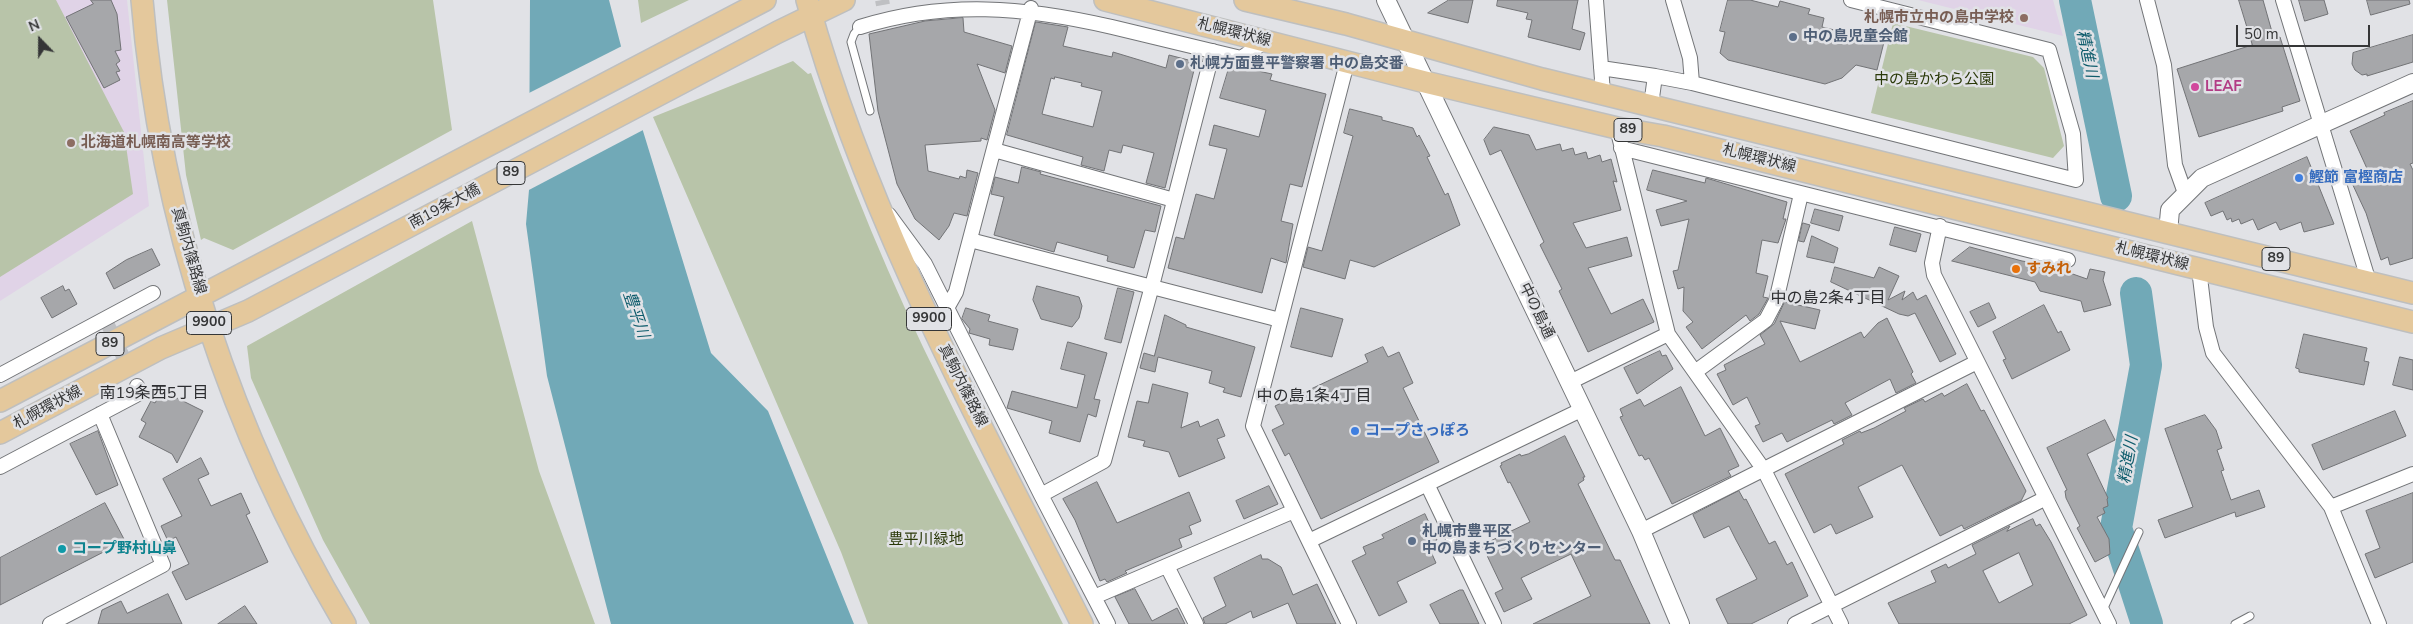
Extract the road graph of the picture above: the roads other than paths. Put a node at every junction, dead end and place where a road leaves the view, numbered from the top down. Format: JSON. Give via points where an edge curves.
{"nodes":[{"id":1,"x":142,"y":0,"type":"edge"},
{"id":2,"x":765,"y":0,"type":"edge"},
{"id":3,"x":844,"y":0,"type":"edge"},
{"id":4,"x":1105,"y":0,"type":"edge"},
{"id":5,"x":1245,"y":0,"type":"edge"},
{"id":6,"x":1386,"y":0,"type":"edge"},
{"id":7,"x":1596,"y":0,"type":"edge"},
{"id":8,"x":1673,"y":0,"type":"edge"},
{"id":9,"x":1851,"y":0,"type":"edge"},
{"id":10,"x":2147,"y":0,"type":"edge"},
{"id":11,"x":2283,"y":0,"type":"edge"},
{"id":12,"x":1272,"y":4,"type":"edge"},
{"id":13,"x":809,"y":8,"type":"edge"},
{"id":14,"x":1031,"y":8,"type":"junction"},
{"id":15,"x":860,"y":27,"type":"joint"},
{"id":16,"x":1405,"y":40,"type":"junction"},
{"id":17,"x":1266,"y":42,"type":"junction"},
{"id":18,"x":1212,"y":51,"type":"junction"},
{"id":19,"x":1347,"y":63,"type":"junction"},
{"id":20,"x":1601,"y":68,"type":"junction"},
{"id":21,"x":1655,"y":76,"type":"junction"},
{"id":22,"x":1425,"y":82,"type":"junction"},
{"id":23,"x":1692,"y":83,"type":"junction"},
{"id":24,"x":2413,"y":83,"type":"edge"},
{"id":25,"x":1604,"y":93,"type":"junction"},
{"id":26,"x":1651,"y":105,"type":"junction"},
{"id":27,"x":870,"y":111,"type":"dead end"},
{"id":28,"x":2319,"y":124,"type":"junction"},
{"id":29,"x":1619,"y":138,"type":"junction"},
{"id":30,"x":994,"y":150,"type":"junction"},
{"id":31,"x":2185,"y":193,"type":"junction"},
{"id":32,"x":1801,"y":194,"type":"junction"},
{"id":33,"x":1174,"y":200,"type":"junction"},
{"id":34,"x":877,"y":201,"type":"junction"},
{"id":35,"x":1940,"y":226,"type":"junction"},
{"id":36,"x":2168,"y":233,"type":"junction"},
{"id":37,"x":970,"y":240,"type":"junction"},
{"id":38,"x":2068,"y":260,"type":"dead end"},
{"id":39,"x":2198,"y":269,"type":"junction"},
{"id":40,"x":2369,"y":282,"type":"junction"},
{"id":41,"x":1152,"y":286,"type":"junction"},
{"id":42,"x":153,"y":293,"type":"dead end"},
{"id":43,"x":2413,"y":293,"type":"edge"},
{"id":44,"x":200,"y":296,"type":"junction"},
{"id":45,"x":947,"y":308,"type":"junction"},
{"id":46,"x":232,"y":318,"type":"joint"},
{"id":47,"x":1280,"y":320,"type":"junction"},
{"id":48,"x":2413,"y":322,"type":"edge"},
{"id":49,"x":210,"y":327,"type":"junction"},
{"id":50,"x":1668,"y":334,"type":"junction"},
{"id":51,"x":1977,"y":362,"type":"junction"},
{"id":52,"x":1695,"y":372,"type":"junction"},
{"id":53,"x":0,"y":375,"type":"edge"},
{"id":54,"x":1570,"y":382,"type":"junction"},
{"id":55,"x":137,"y":386,"type":"dead end"},
{"id":56,"x":0,"y":401,"type":"edge"},
{"id":57,"x":1583,"y":409,"type":"junction"},
{"id":58,"x":100,"y":414,"type":"junction"},
{"id":59,"x":0,"y":433,"type":"edge"},
{"id":60,"x":0,"y":467,"type":"edge"},
{"id":61,"x":1764,"y":470,"type":"junction"},
{"id":62,"x":2413,"y":474,"type":"edge"},
{"id":63,"x":1427,"y":484,"type":"junction"},
{"id":64,"x":1041,"y":495,"type":"junction"},
{"id":65,"x":2046,"y":498,"type":"junction"},
{"id":66,"x":2331,"y":507,"type":"junction"},
{"id":67,"x":1294,"y":511,"type":"junction"},
{"id":68,"x":1642,"y":531,"type":"junction"},
{"id":69,"x":2138,"y":532,"type":"dead end"},
{"id":70,"x":1309,"y":542,"type":"junction"},
{"id":71,"x":1167,"y":566,"type":"junction"},
{"id":72,"x":1094,"y":597,"type":"junction"},
{"id":73,"x":1832,"y":606,"type":"junction"},
{"id":74,"x":2250,"y":616,"type":"dead end"},
{"id":75,"x":74,"y":619,"type":"edge"},
{"id":76,"x":2104,"y":620,"type":"edge"},
{"id":77,"x":50,"y":624,"type":"edge"},
{"id":78,"x":345,"y":624,"type":"edge"},
{"id":79,"x":1082,"y":624,"type":"edge"},
{"id":80,"x":1108,"y":624,"type":"edge"},
{"id":81,"x":1196,"y":624,"type":"edge"},
{"id":82,"x":1349,"y":624,"type":"edge"},
{"id":83,"x":1494,"y":624,"type":"edge"},
{"id":84,"x":1680,"y":624,"type":"edge"},
{"id":85,"x":1795,"y":624,"type":"edge"},
{"id":86,"x":1841,"y":624,"type":"edge"},
{"id":87,"x":2235,"y":624,"type":"edge"},
{"id":88,"x":2379,"y":624,"type":"edge"}],
"edges":[{"from":1,"to":44,"type":"main road","name":"真駒内篠路線","number":"9900","via":[[164,156]]},
{"from":2,"to":44,"type":"main road","name":"札幌環状線","number":"89"},
{"from":3,"to":13,"type":"main road","number":"89"},
{"from":4,"to":17,"type":"main road","name":"札幌環状線","number":"89"},
{"from":5,"to":12,"type":"main road","name":"札幌環状線","number":"89"},
{"from":6,"to":16,"type":"street","name":"中の島通"},
{"from":7,"to":20,"type":"street"},
{"from":8,"to":23,"type":"street","via":[[1690,58]]},
{"from":9,"to":23,"type":"street","via":[[2049,50],[2073,134],[2076,180]]},
{"from":10,"to":31,"type":"street","via":[[2164,65],[2175,165]]},
{"from":11,"to":28,"type":"street"},
{"from":12,"to":16,"type":"main road","name":"札幌環状線","number":"89"},
{"from":13,"to":34,"type":"main road","name":"真駒内篠路線","number":"9900","via":[[824,62]]},
{"from":13,"to":46,"type":"main road","name":"南19条大橋","number":"89","via":[[790,26]]},
{"from":14,"to":15,"type":"street","via":[[962,4],[884,10]]},
{"from":14,"to":18,"type":"street"},
{"from":14,"to":30,"type":"street"},
{"from":15,"to":27,"type":"lane","via":[[851,42]]},
{"from":16,"to":22,"type":"street","name":"中の島通"},
{"from":16,"to":25,"type":"main road","name":"札幌環状線","number":"89"},
{"from":17,"to":18,"type":"street","via":[[1241,58]]},
{"from":17,"to":19,"type":"main road","name":"札幌環状線","number":"89"},
{"from":18,"to":33,"type":"street"},
{"from":19,"to":22,"type":"main road","name":"札幌環状線","number":"89"},
{"from":19,"to":47,"type":"street"},
{"from":20,"to":21,"type":"street"},
{"from":20,"to":25,"type":"street"},
{"from":21,"to":23,"type":"street"},
{"from":21,"to":26,"type":"street"},
{"from":22,"to":29,"type":"main road","name":"札幌環状線","number":"89"},
{"from":22,"to":54,"type":"street","name":"中の島通"},
{"from":24,"to":28,"type":"street"},
{"from":25,"to":26,"type":"main road","name":"札幌環状線","number":"89"},
{"from":26,"to":36,"type":"main road","name":"札幌環状線","number":"89"},
{"from":28,"to":31,"type":"street","via":[[2202,178]]},
{"from":28,"to":40,"type":"street"},
{"from":29,"to":32,"type":"street"},
{"from":29,"to":39,"type":"main road","name":"札幌環状線","number":"89","via":[[1663,136]]},
{"from":29,"to":50,"type":"street"},
{"from":30,"to":33,"type":"street"},
{"from":30,"to":37,"type":"street"},
{"from":31,"to":36,"type":"street","via":[[2170,210]]},
{"from":32,"to":35,"type":"street","via":[[1928,226]]},
{"from":32,"to":52,"type":"street","via":[[1770,315]]},
{"from":33,"to":41,"type":"street"},
{"from":34,"to":45,"type":"street","via":[[925,264]]},
{"from":34,"to":79,"type":"main road","name":"真駒内篠路線","number":"9900","via":[[940,343]]},
{"from":35,"to":38,"type":"street"},
{"from":35,"to":51,"type":"street","via":[[1932,269]]},
{"from":36,"to":40,"type":"main road","name":"札幌環状線","number":"89"},
{"from":37,"to":41,"type":"street"},
{"from":37,"to":45,"type":"street","via":[[956,292]]},
{"from":39,"to":48,"type":"main road","name":"札幌環状線","number":"89"},
{"from":39,"to":66,"type":"street","via":[[2213,353]]},
{"from":40,"to":43,"type":"main road","name":"札幌環状線","number":"89"},
{"from":41,"to":47,"type":"street"},
{"from":41,"to":64,"type":"street","via":[[1104,461]]},
{"from":42,"to":53,"type":"street","via":[[106,322]]},
{"from":44,"to":49,"type":"main road","name":"真駒内篠路線","number":"9900"},
{"from":44,"to":56,"type":"main road","name":"札幌環状線","number":"89"},
{"from":45,"to":64,"type":"street"},
{"from":46,"to":49,"type":"main road","name":"札幌環状線","number":"89"},
{"from":47,"to":67,"type":"street","via":[[1253,426]]},
{"from":49,"to":59,"type":"main road","name":"札幌環状線","number":"89","via":[[161,348]]},
{"from":49,"to":78,"type":"main road","name":"真駒内篠路線","number":"9900","via":[[263,466],[320,582]]},
{"from":50,"to":52,"type":"street"},
{"from":50,"to":54,"type":"street"},
{"from":51,"to":61,"type":"street"},
{"from":51,"to":65,"type":"street"},
{"from":52,"to":61,"type":"street"},
{"from":54,"to":57,"type":"street","name":"中の島通"},
{"from":55,"to":58,"type":"street","via":[[140,393]]},
{"from":57,"to":63,"type":"street"},
{"from":57,"to":68,"type":"street","name":"中の島通"},
{"from":58,"to":60,"type":"street"},
{"from":58,"to":75,"type":"street","via":[[164,565]]},
{"from":61,"to":68,"type":"street"},
{"from":61,"to":73,"type":"street"},
{"from":62,"to":66,"type":"street"},
{"from":63,"to":70,"type":"street"},
{"from":63,"to":83,"type":"street"},
{"from":64,"to":72,"type":"street"},
{"from":65,"to":73,"type":"street"},
{"from":65,"to":76,"type":"street"},
{"from":66,"to":88,"type":"street"},
{"from":67,"to":70,"type":"street"},
{"from":67,"to":71,"type":"street"},
{"from":68,"to":84,"type":"street","name":"中の島通"},
{"from":69,"to":76,"type":"lane","via":[[2116,581]]},
{"from":70,"to":82,"type":"street"},
{"from":71,"to":72,"type":"street"},
{"from":71,"to":81,"type":"street"},
{"from":72,"to":80,"type":"street"},
{"from":73,"to":85,"type":"street"},
{"from":73,"to":86,"type":"street"},
{"from":74,"to":87,"type":"lane"},
{"from":75,"to":77,"type":"street"}]}
